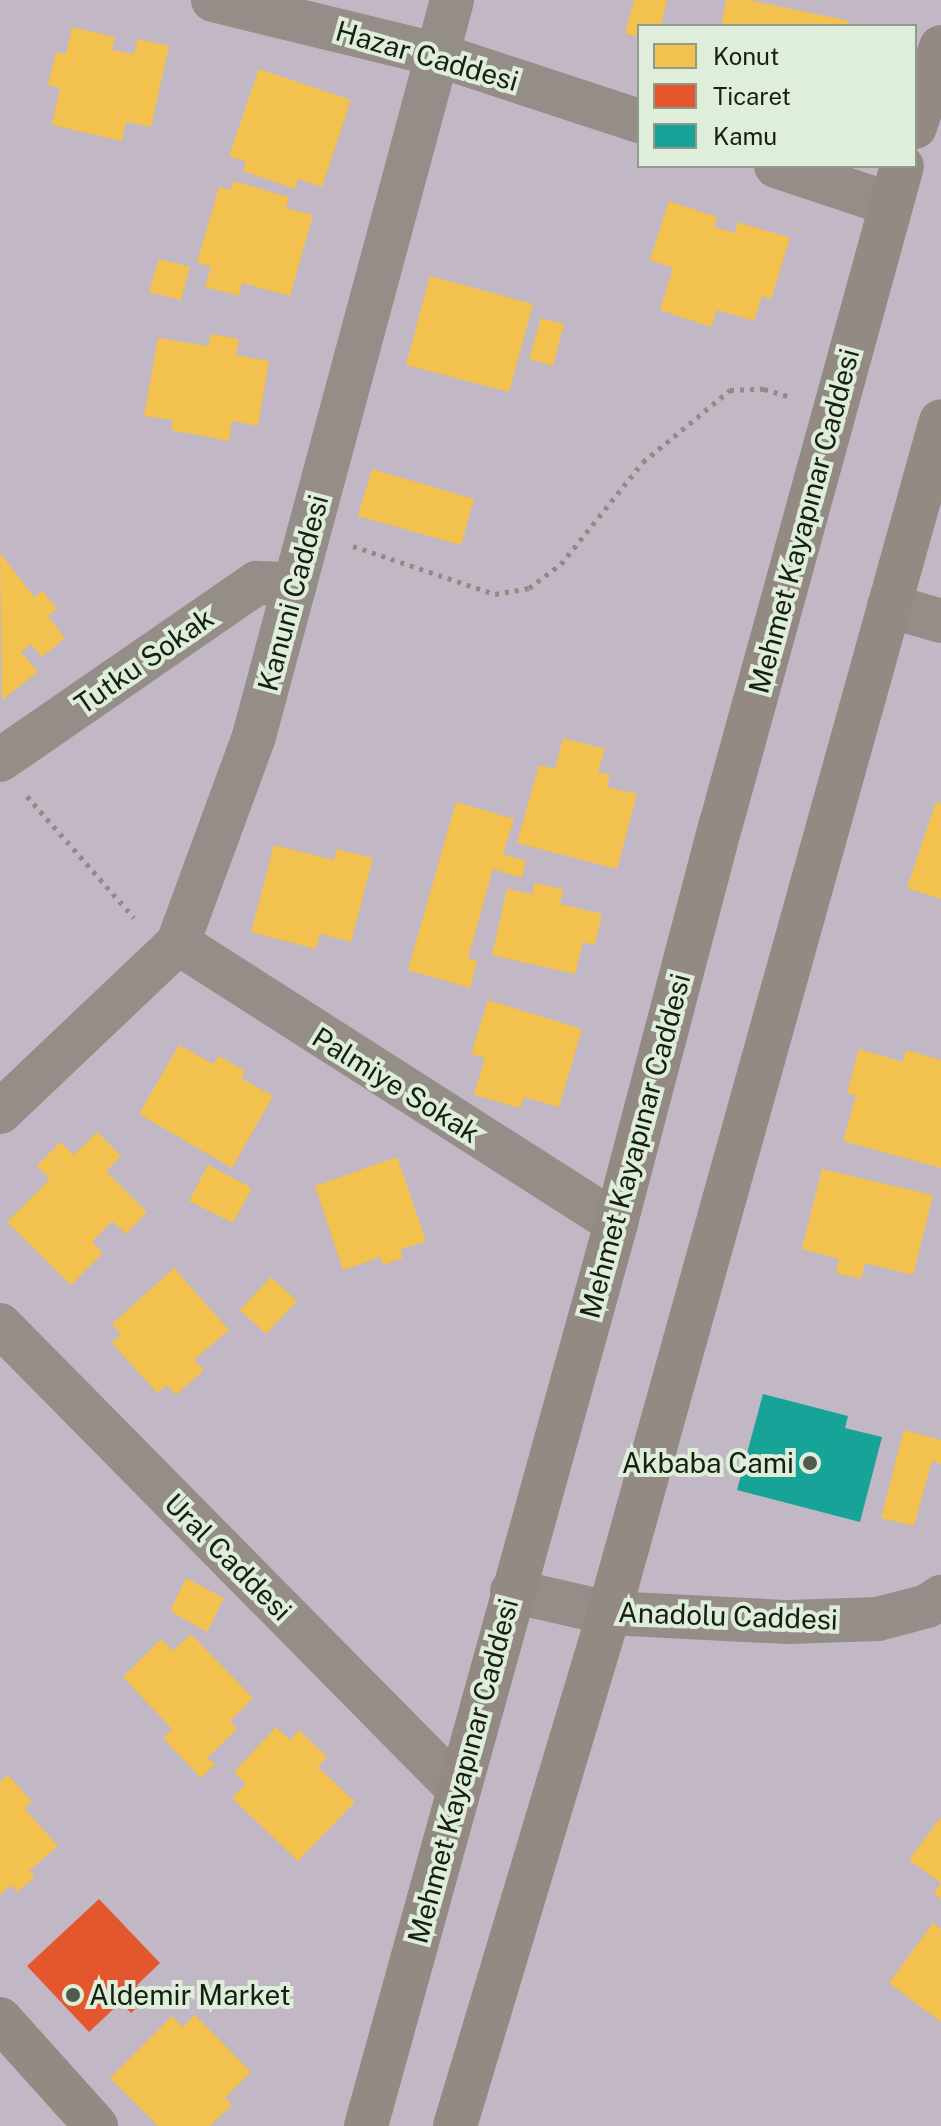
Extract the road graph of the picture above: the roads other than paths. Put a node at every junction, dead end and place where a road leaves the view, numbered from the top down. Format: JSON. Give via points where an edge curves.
{"nodes":[{"id":1,"x":213,"y":0,"type":"edge"},
{"id":2,"x":452,"y":0,"type":"edge"},
{"id":3,"x":941,"y":47,"type":"edge"},
{"id":4,"x":438,"y":55,"type":"junction"},
{"id":5,"x":637,"y":120,"type":"edge"},
{"id":6,"x":917,"y":121,"type":"edge"},
{"id":7,"x":789,"y":168,"type":"edge"},
{"id":8,"x":896,"y":185,"type":"edge"},
{"id":9,"x":941,"y":421,"type":"edge"},
{"id":10,"x":295,"y":584,"type":"junction"},
{"id":11,"x":889,"y":606,"type":"junction"},
{"id":12,"x":941,"y":621,"type":"edge"},
{"id":13,"x":10,"y":775,"type":"edge"},
{"id":14,"x":172,"y":948,"type":"junction"},
{"id":15,"x":0,"y":1112,"type":"edge"},
{"id":16,"x":616,"y":1223,"type":"junction"},
{"id":17,"x":0,"y":1325,"type":"edge"},
{"id":18,"x":512,"y":1591,"type":"junction"},
{"id":19,"x":941,"y":1597,"type":"edge"},
{"id":20,"x":609,"y":1613,"type":"junction"},
{"id":21,"x":457,"y":1788,"type":"junction"},
{"id":22,"x":0,"y":2019,"type":"edge"},
{"id":23,"x":96,"y":2126,"type":"edge"},
{"id":24,"x":366,"y":2126,"type":"edge"},
{"id":25,"x":455,"y":2126,"type":"edge"}],
"edges":[{"from":1,"to":4,"type":"street","name":"Hazar Caddesi"},
{"from":2,"to":4,"type":"street","name":"Kanuni Caddesi"},
{"from":3,"to":6,"type":"main road"},
{"from":4,"to":5,"type":"street","name":"Hazar Caddesi"},
{"from":4,"to":10,"type":"street","name":"Kanuni Caddesi"},
{"from":7,"to":8,"type":"street"},
{"from":8,"to":16,"type":"main road","name":"Mehmet Kayapınar Caddesi"},
{"from":9,"to":11,"type":"main road"},
{"from":10,"to":13,"type":"street","name":"Tutku Sokak","via":[[257,583]]},
{"from":10,"to":14,"type":"street","name":"Kanuni Caddesi","via":[[254,736]]},
{"from":11,"to":12,"type":"street"},
{"from":11,"to":20,"type":"main road"},
{"from":14,"to":15,"type":"street","name":"Kanuni Caddesi"},
{"from":14,"to":16,"type":"street","name":"Palmiye Sokak"},
{"from":16,"to":18,"type":"main road","name":"Mehmet Kayapınar Caddesi"},
{"from":17,"to":21,"type":"street","name":"Ural Caddesi"},
{"from":18,"to":20,"type":"street","name":"Anadolu Caddesi"},
{"from":18,"to":21,"type":"main road","name":"Mehmet Kayapınar Caddesi"},
{"from":19,"to":20,"type":"street","name":"Anadolu Caddesi","via":[[927,1606],[863,1619],[789,1622]]},
{"from":20,"to":25,"type":"main road"},
{"from":21,"to":24,"type":"main road","name":"Mehmet Kayapınar Caddesi"},
{"from":22,"to":23,"type":"main road"}]}
